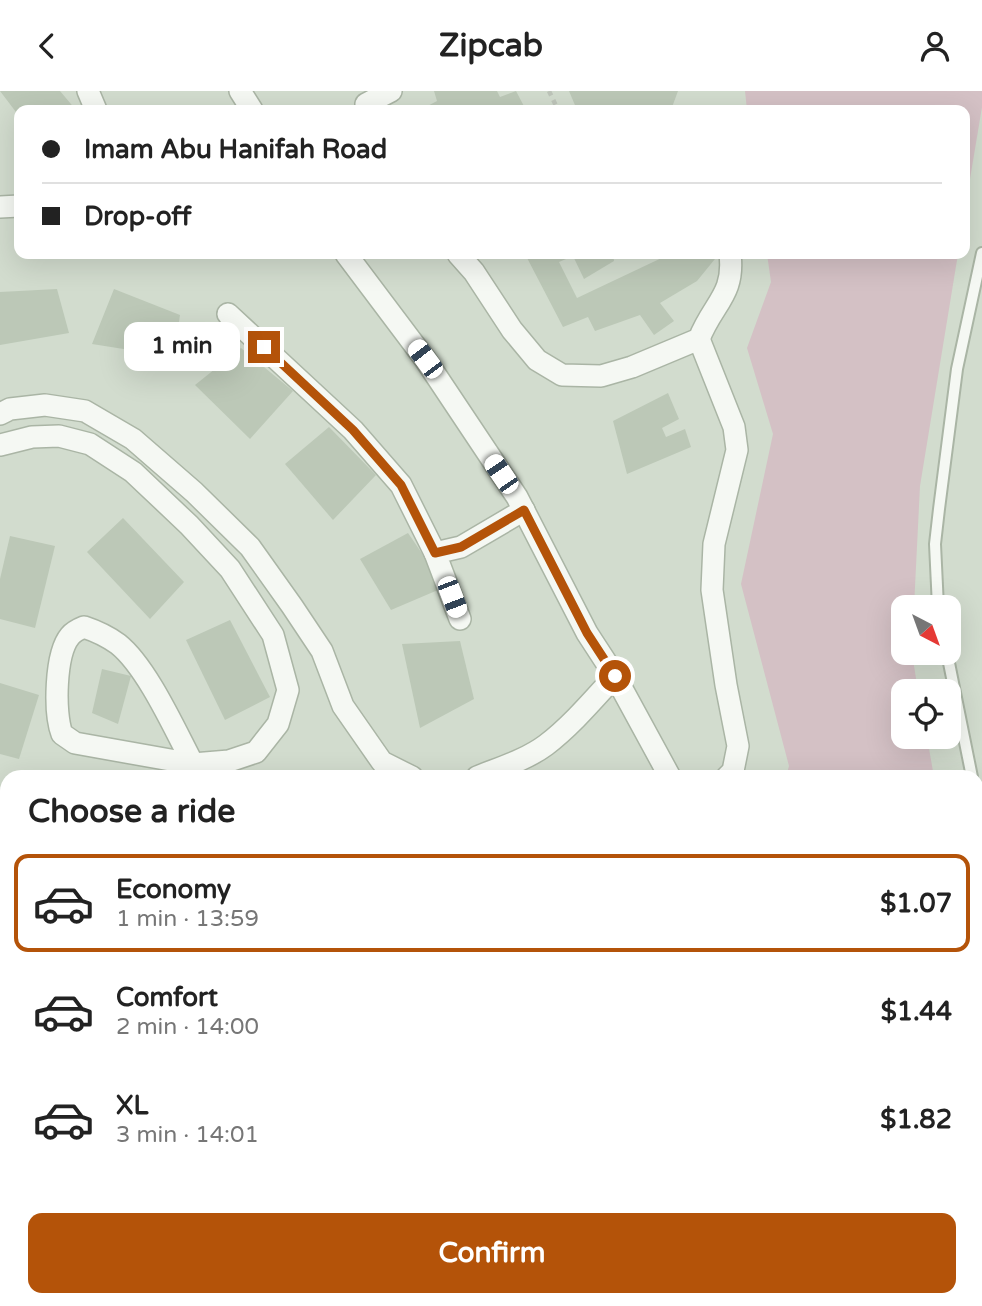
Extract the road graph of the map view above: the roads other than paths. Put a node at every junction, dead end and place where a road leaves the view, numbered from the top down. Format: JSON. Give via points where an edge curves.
{"nodes":[{"id":1,"x":391,"y":91,"type":"edge"},
{"id":2,"x":365,"y":102,"type":"edge"},
{"id":3,"x":982,"y":253,"type":"edge"},
{"id":4,"x":350,"y":259,"type":"edge"},
{"id":5,"x":462,"y":259,"type":"edge"},
{"id":6,"x":731,"y":259,"type":"edge"},
{"id":7,"x":228,"y":314,"type":"dead end"},
{"id":8,"x":699,"y":339,"type":"junction"},
{"id":9,"x":0,"y":414,"type":"edge"},
{"id":10,"x":0,"y":445,"type":"edge"},
{"id":11,"x":524,"y":510,"type":"junction"},
{"id":12,"x":250,"y":547,"type":"junction"},
{"id":13,"x":435,"y":553,"type":"junction"},
{"id":14,"x":230,"y":569,"type":"junction"},
{"id":15,"x":937,"y":595,"type":"edge"},
{"id":16,"x":460,"y":619,"type":"dead end"},
{"id":17,"x":949,"y":665,"type":"edge"},
{"id":18,"x":615,"y":676,"type":"junction"},
{"id":19,"x":193,"y":764,"type":"junction"},
{"id":20,"x":398,"y":770,"type":"edge"},
{"id":21,"x":494,"y":770,"type":"edge"},
{"id":22,"x":666,"y":770,"type":"edge"},
{"id":23,"x":733,"y":770,"type":"edge"},
{"id":24,"x":971,"y":770,"type":"edge"}],
"edges":[{"from":1,"to":2,"type":"street"},
{"from":3,"to":15,"type":"lane","via":[[957,369],[935,544]]},
{"from":4,"to":11,"type":"street","via":[[425,359]]},
{"from":5,"to":8,"type":"street","via":[[537,361],[562,375],[601,376]]},
{"from":6,"to":8,"type":"street","via":[[733,274]]},
{"from":7,"to":13,"type":"street","via":[[353,430],[401,485]]},
{"from":8,"to":23,"type":"street","via":[[734,427],[737,450],[715,544],[712,590],[738,746]]},
{"from":9,"to":12,"type":"street","via":[[45,405],[85,411],[133,439]]},
{"from":10,"to":14,"type":"street","via":[[59,436],[90,444],[133,472]]},
{"from":11,"to":13,"type":"street","via":[[461,547]]},
{"from":11,"to":18,"type":"street","via":[[587,633]]},
{"from":12,"to":14,"type":"street"},
{"from":12,"to":20,"type":"street","via":[[322,652],[343,706],[382,762]]},
{"from":13,"to":16,"type":"street"},
{"from":14,"to":19,"type":"street","via":[[273,635],[288,690],[278,725],[256,752],[229,761]]},
{"from":17,"to":24,"type":"lane"},
{"from":18,"to":21,"type":"street","via":[[545,746]]},
{"from":18,"to":22,"type":"street"},
{"from":19,"to":19,"type":"street","via":[[144,675],[120,646],[84,627],[76,630],[68,638],[60,664],[57,710],[62,734],[75,743]]}]}
